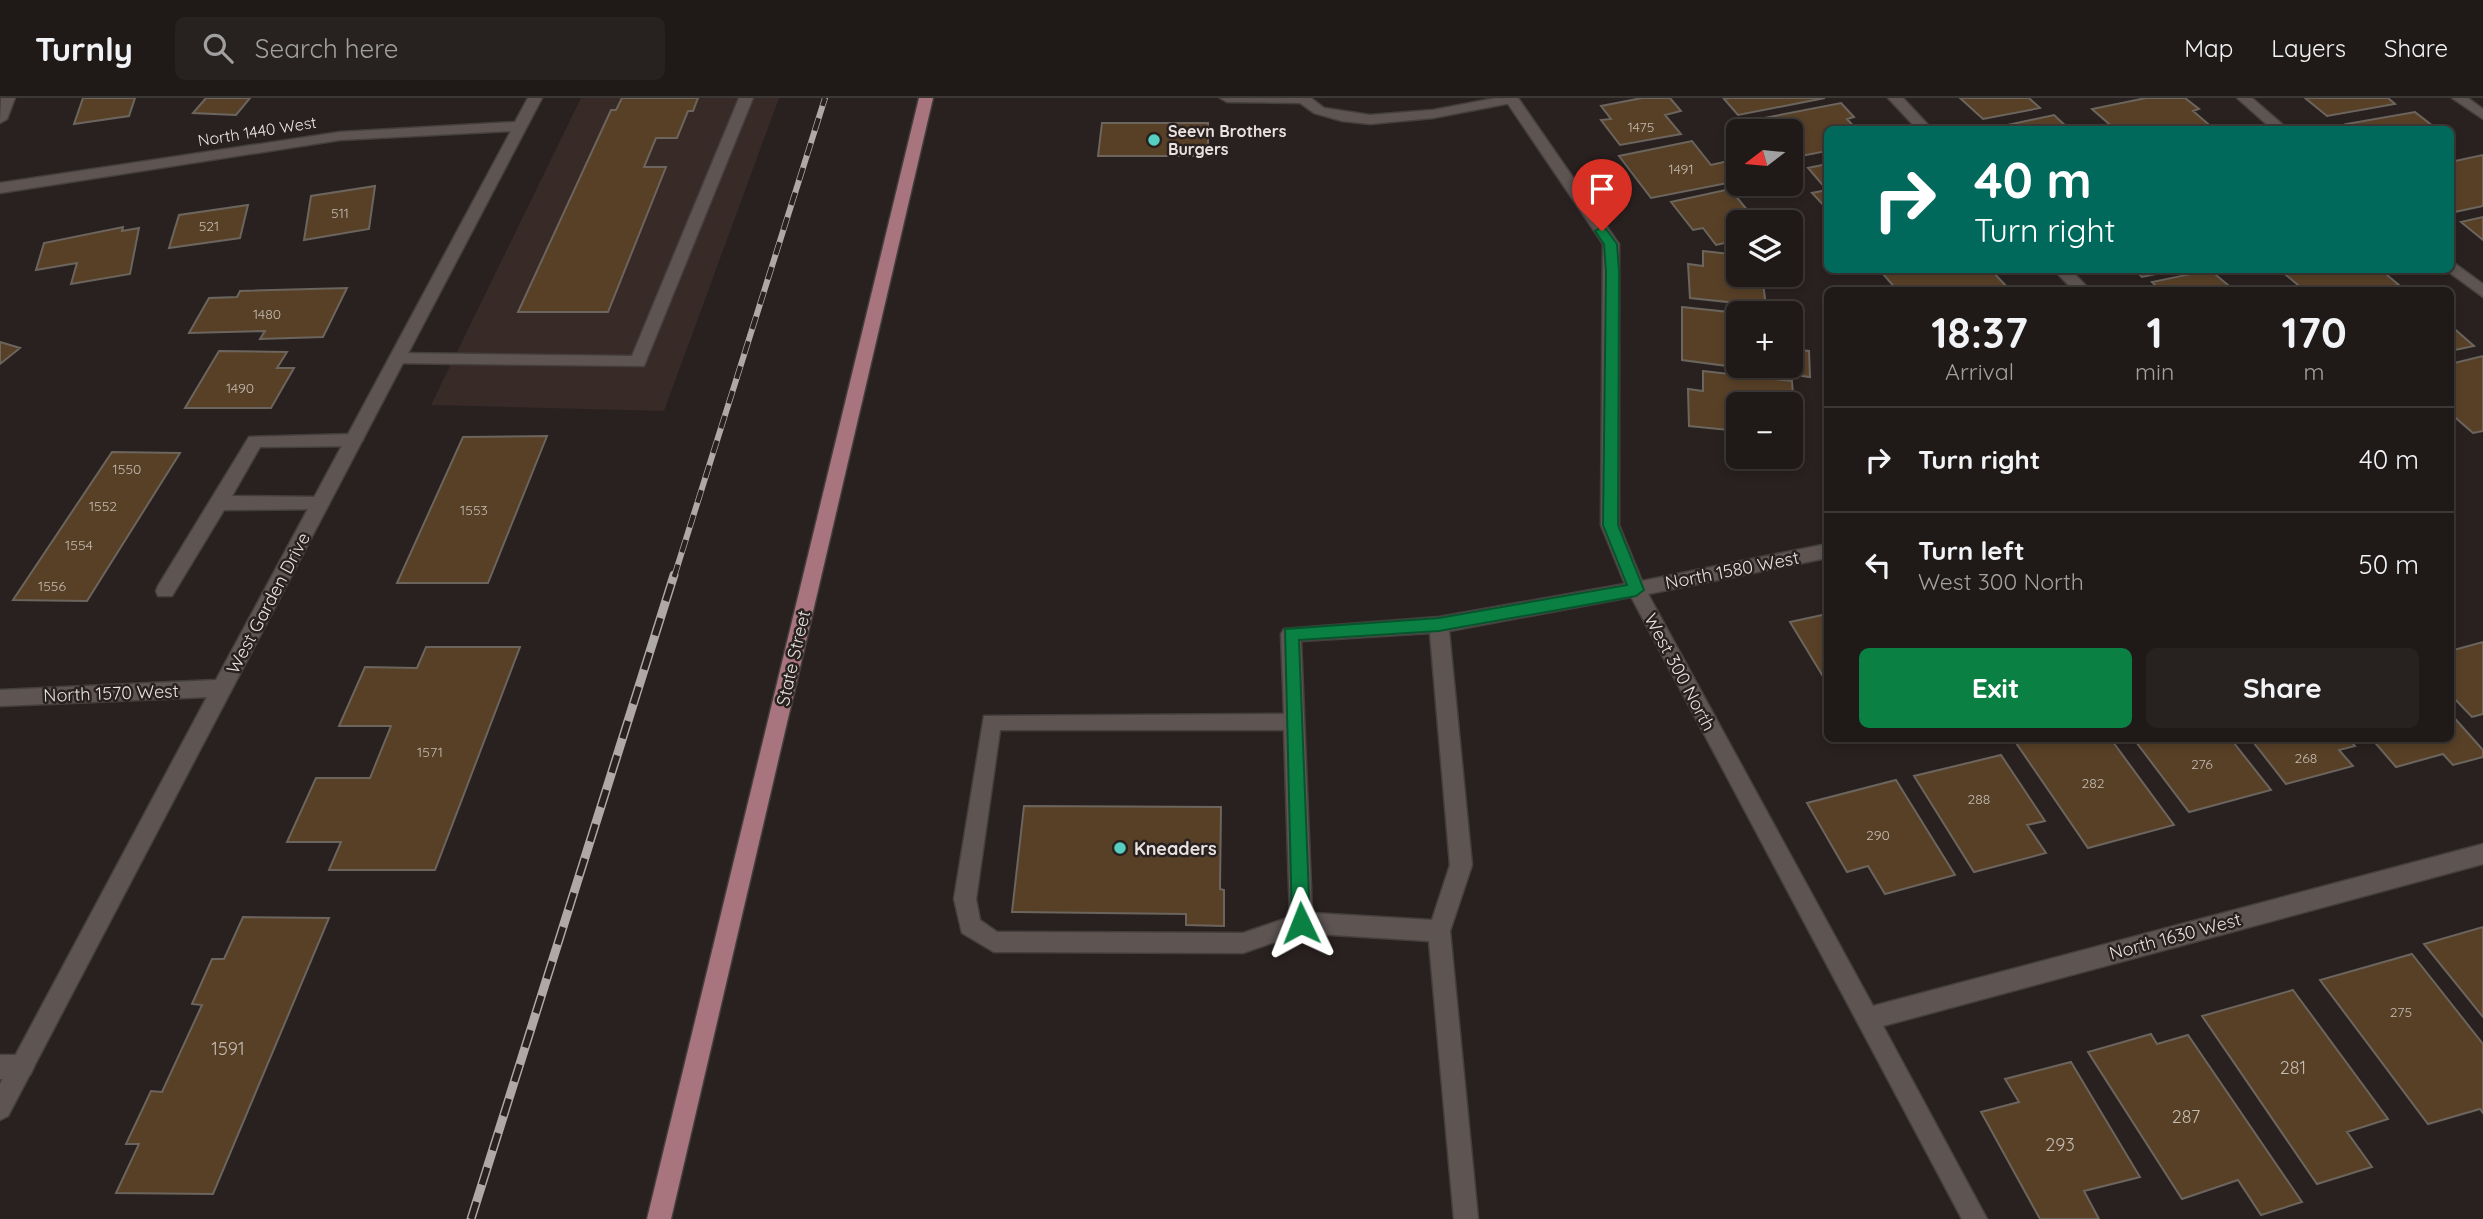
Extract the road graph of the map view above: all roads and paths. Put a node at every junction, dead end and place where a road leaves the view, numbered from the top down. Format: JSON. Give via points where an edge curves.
{"nodes":[{"id":1,"x":8,"y":98,"type":"edge"},
{"id":2,"x":535,"y":98,"type":"edge"},
{"id":3,"x":746,"y":98,"type":"edge"},
{"id":4,"x":926,"y":98,"type":"edge"},
{"id":5,"x":1227,"y":98,"type":"edge"},
{"id":6,"x":1895,"y":98,"type":"edge"},
{"id":7,"x":2244,"y":98,"type":"edge"},
{"id":8,"x":2459,"y":98,"type":"edge"},
{"id":9,"x":1301,"y":99,"type":"edge"},
{"id":10,"x":1511,"y":99,"type":"edge"},
{"id":11,"x":2483,"y":115,"type":"edge"},
{"id":12,"x":0,"y":119,"type":"edge"},
{"id":13,"x":520,"y":126,"type":"junction"},
{"id":14,"x":1922,"y":126,"type":"edge"},
{"id":15,"x":2278,"y":126,"type":"edge"},
{"id":16,"x":0,"y":188,"type":"edge"},
{"id":17,"x":2454,"y":268,"type":"edge"},
{"id":18,"x":2065,"y":273,"type":"edge"},
{"id":19,"x":2079,"y":287,"type":"edge"},
{"id":20,"x":2483,"y":292,"type":"edge"},
{"id":21,"x":397,"y":359,"type":"junction"},
{"id":22,"x":354,"y":440,"type":"junction"},
{"id":23,"x":219,"y":503,"type":"junction"},
{"id":24,"x":320,"y":504,"type":"junction"},
{"id":25,"x":1824,"y":552,"type":"edge"},
{"id":26,"x":1636,"y":590,"type":"junction"},
{"id":27,"x":164,"y":591,"type":"dead end"},
{"id":28,"x":1439,"y":625,"type":"junction"},
{"id":29,"x":223,"y":688,"type":"junction"},
{"id":30,"x":0,"y":698,"type":"edge"},
{"id":31,"x":1293,"y":722,"type":"junction"},
{"id":32,"x":2483,"y":854,"type":"edge"},
{"id":33,"x":1301,"y":923,"type":"junction"},
{"id":34,"x":1439,"y":930,"type":"junction"},
{"id":35,"x":1867,"y":1019,"type":"junction"},
{"id":36,"x":11,"y":1067,"type":"edge"},
{"id":37,"x":0,"y":1108,"type":"edge"},
{"id":38,"x":659,"y":1219,"type":"edge"},
{"id":39,"x":1466,"y":1219,"type":"edge"},
{"id":40,"x":1975,"y":1219,"type":"edge"}],
"edges":[{"from":1,"to":12,"type":"street"},
{"from":2,"to":13,"type":"street","name":"West Garden Drive"},
{"from":3,"to":21,"type":"street","via":[[638,362]]},
{"from":4,"to":38,"type":"main road","name":"State Street"},
{"from":5,"to":9,"type":"street"},
{"from":6,"to":14,"type":"street"},
{"from":7,"to":15,"type":"street"},
{"from":8,"to":11,"type":"street"},
{"from":9,"to":10,"type":"street","via":[[1318,112],[1354,118],[1431,116]]},
{"from":10,"to":26,"type":"street","name":"West 300 North","via":[[1611,244],[1610,525]]},
{"from":13,"to":16,"type":"street","name":"North 1440 West","via":[[340,136]]},
{"from":13,"to":21,"type":"street","name":"West Garden Drive"},
{"from":17,"to":20,"type":"street"},
{"from":18,"to":19,"type":"street"},
{"from":21,"to":22,"type":"street","name":"West Garden Drive"},
{"from":22,"to":23,"type":"street","via":[[255,441]]},
{"from":22,"to":24,"type":"street","name":"West Garden Drive"},
{"from":23,"to":24,"type":"street"},
{"from":23,"to":27,"type":"street"},
{"from":24,"to":29,"type":"street","name":"West Garden Drive"},
{"from":25,"to":26,"type":"street","name":"North 1580 West"},
{"from":26,"to":28,"type":"street","name":"North 1580 West"},
{"from":26,"to":35,"type":"street","name":"West 300 North"},
{"from":28,"to":31,"type":"street","name":"North 1580 West","via":[[1291,634]]},
{"from":28,"to":34,"type":"street","via":[[1461,865]]},
{"from":29,"to":30,"type":"street","name":"North 1570 West"},
{"from":29,"to":36,"type":"street","name":"West Garden Drive"},
{"from":31,"to":33,"type":"street"},
{"from":31,"to":33,"type":"street","via":[[991,722],[964,900],[970,926],[994,942],[1243,943]]},
{"from":32,"to":35,"type":"street","name":"North 1630 West"},
{"from":33,"to":34,"type":"street"},
{"from":34,"to":39,"type":"street"},
{"from":35,"to":40,"type":"street","name":"West 300 North"},
{"from":36,"to":37,"type":"street","name":"West Garden Drive"}]}
